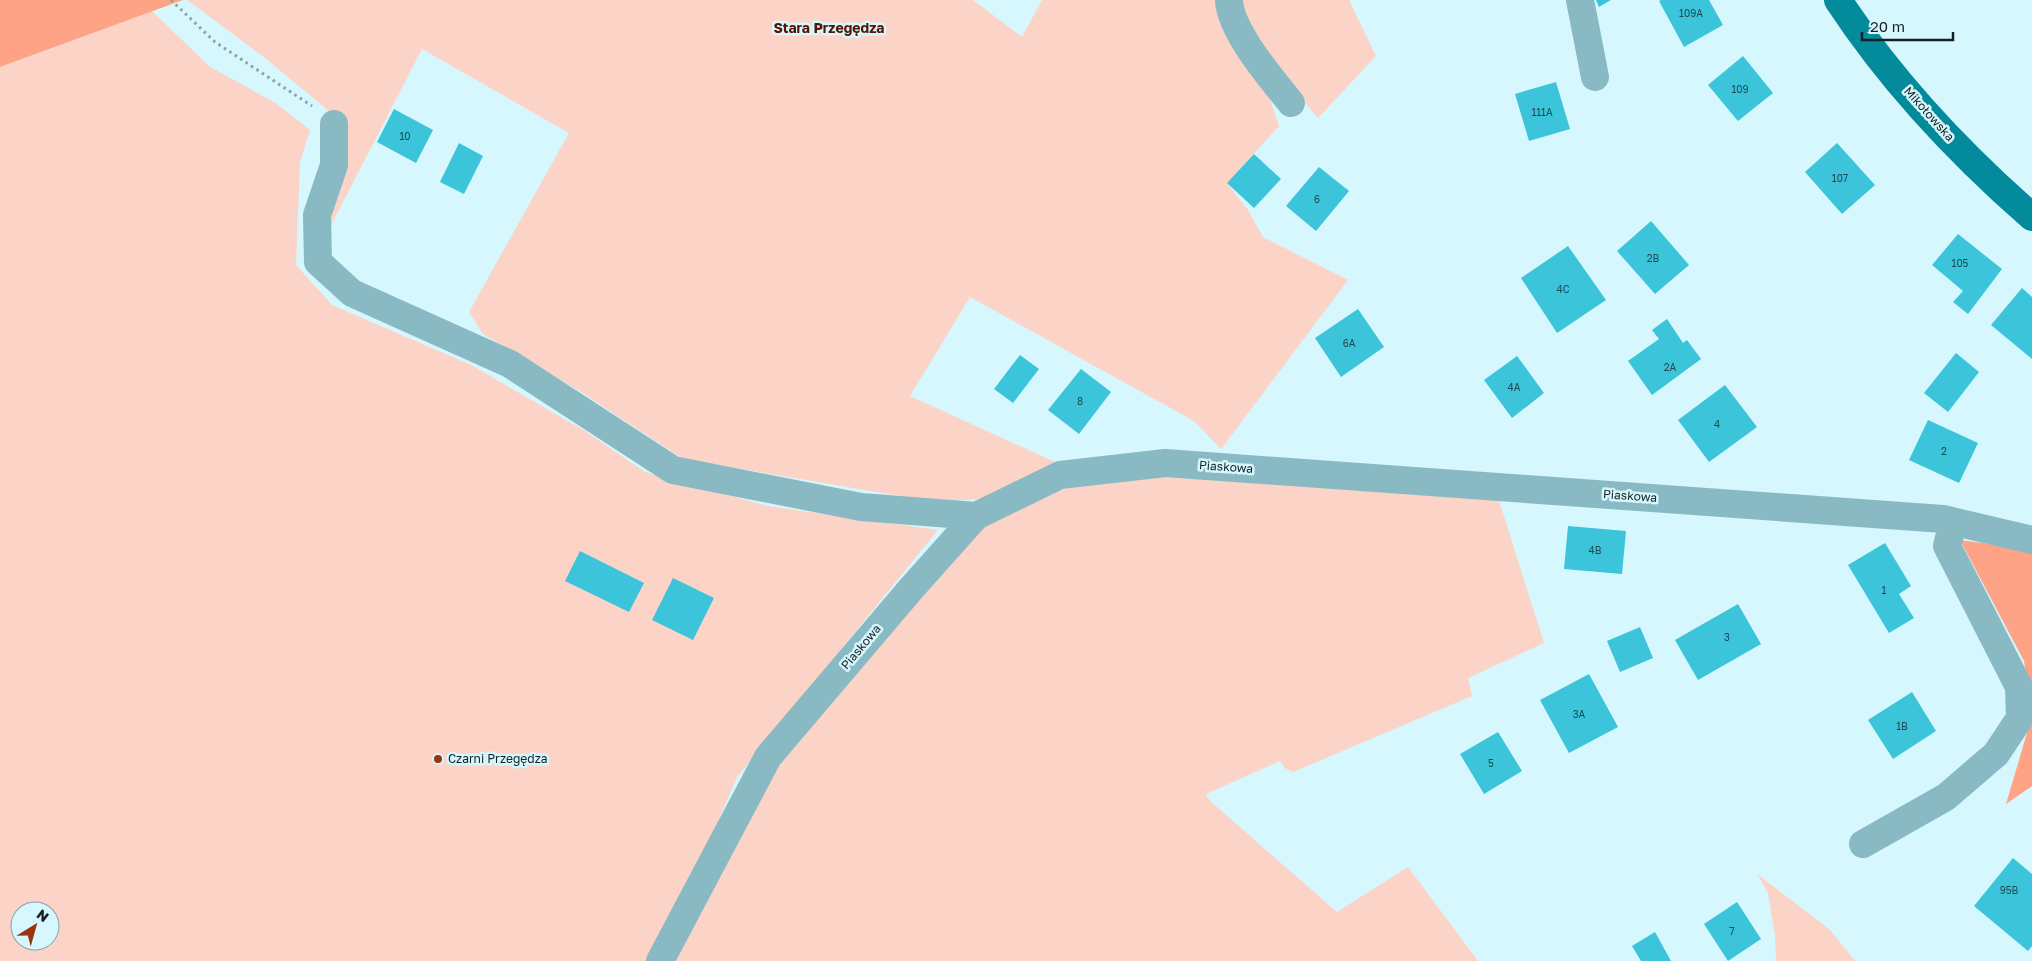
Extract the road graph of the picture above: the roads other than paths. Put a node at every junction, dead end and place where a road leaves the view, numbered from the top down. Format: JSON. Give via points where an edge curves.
{"nodes":[{"id":1,"x":1229,"y":0,"type":"edge"},
{"id":2,"x":1580,"y":0,"type":"edge"},
{"id":3,"x":1838,"y":0,"type":"edge"},
{"id":4,"x":1594,"y":77,"type":"dead end"},
{"id":5,"x":1291,"y":104,"type":"dead end"},
{"id":6,"x":334,"y":124,"type":"road end"},
{"id":7,"x":2032,"y":217,"type":"edge"},
{"id":8,"x":976,"y":516,"type":"junction"},
{"id":9,"x":1953,"y":522,"type":"junction"},
{"id":10,"x":2032,"y":540,"type":"edge"},
{"id":11,"x":1863,"y":844,"type":"dead end"},
{"id":12,"x":660,"y":961,"type":"edge"}],
"edges":[{"from":1,"to":5,"type":"street","via":[[1230,11],[1256,60]]},
{"from":2,"to":4,"type":"street"},
{"from":3,"to":7,"type":"main road","name":"Mikołowska","via":[[1942,130]]},
{"from":6,"to":8,"type":"street","via":[[334,165],[317,215],[318,262],[352,293],[510,364],[673,470],[861,507]]},
{"from":8,"to":9,"type":"street","name":"Piaskowa","via":[[1060,475],[1165,463],[1642,496]]},
{"from":8,"to":12,"type":"street","name":"Piaskowa","via":[[768,757]]},
{"from":9,"to":10,"type":"street","name":"Piaskowa"},
{"from":9,"to":11,"type":"street","via":[[1947,546],[2019,687],[2020,718],[1996,754],[1946,797]]}]}
